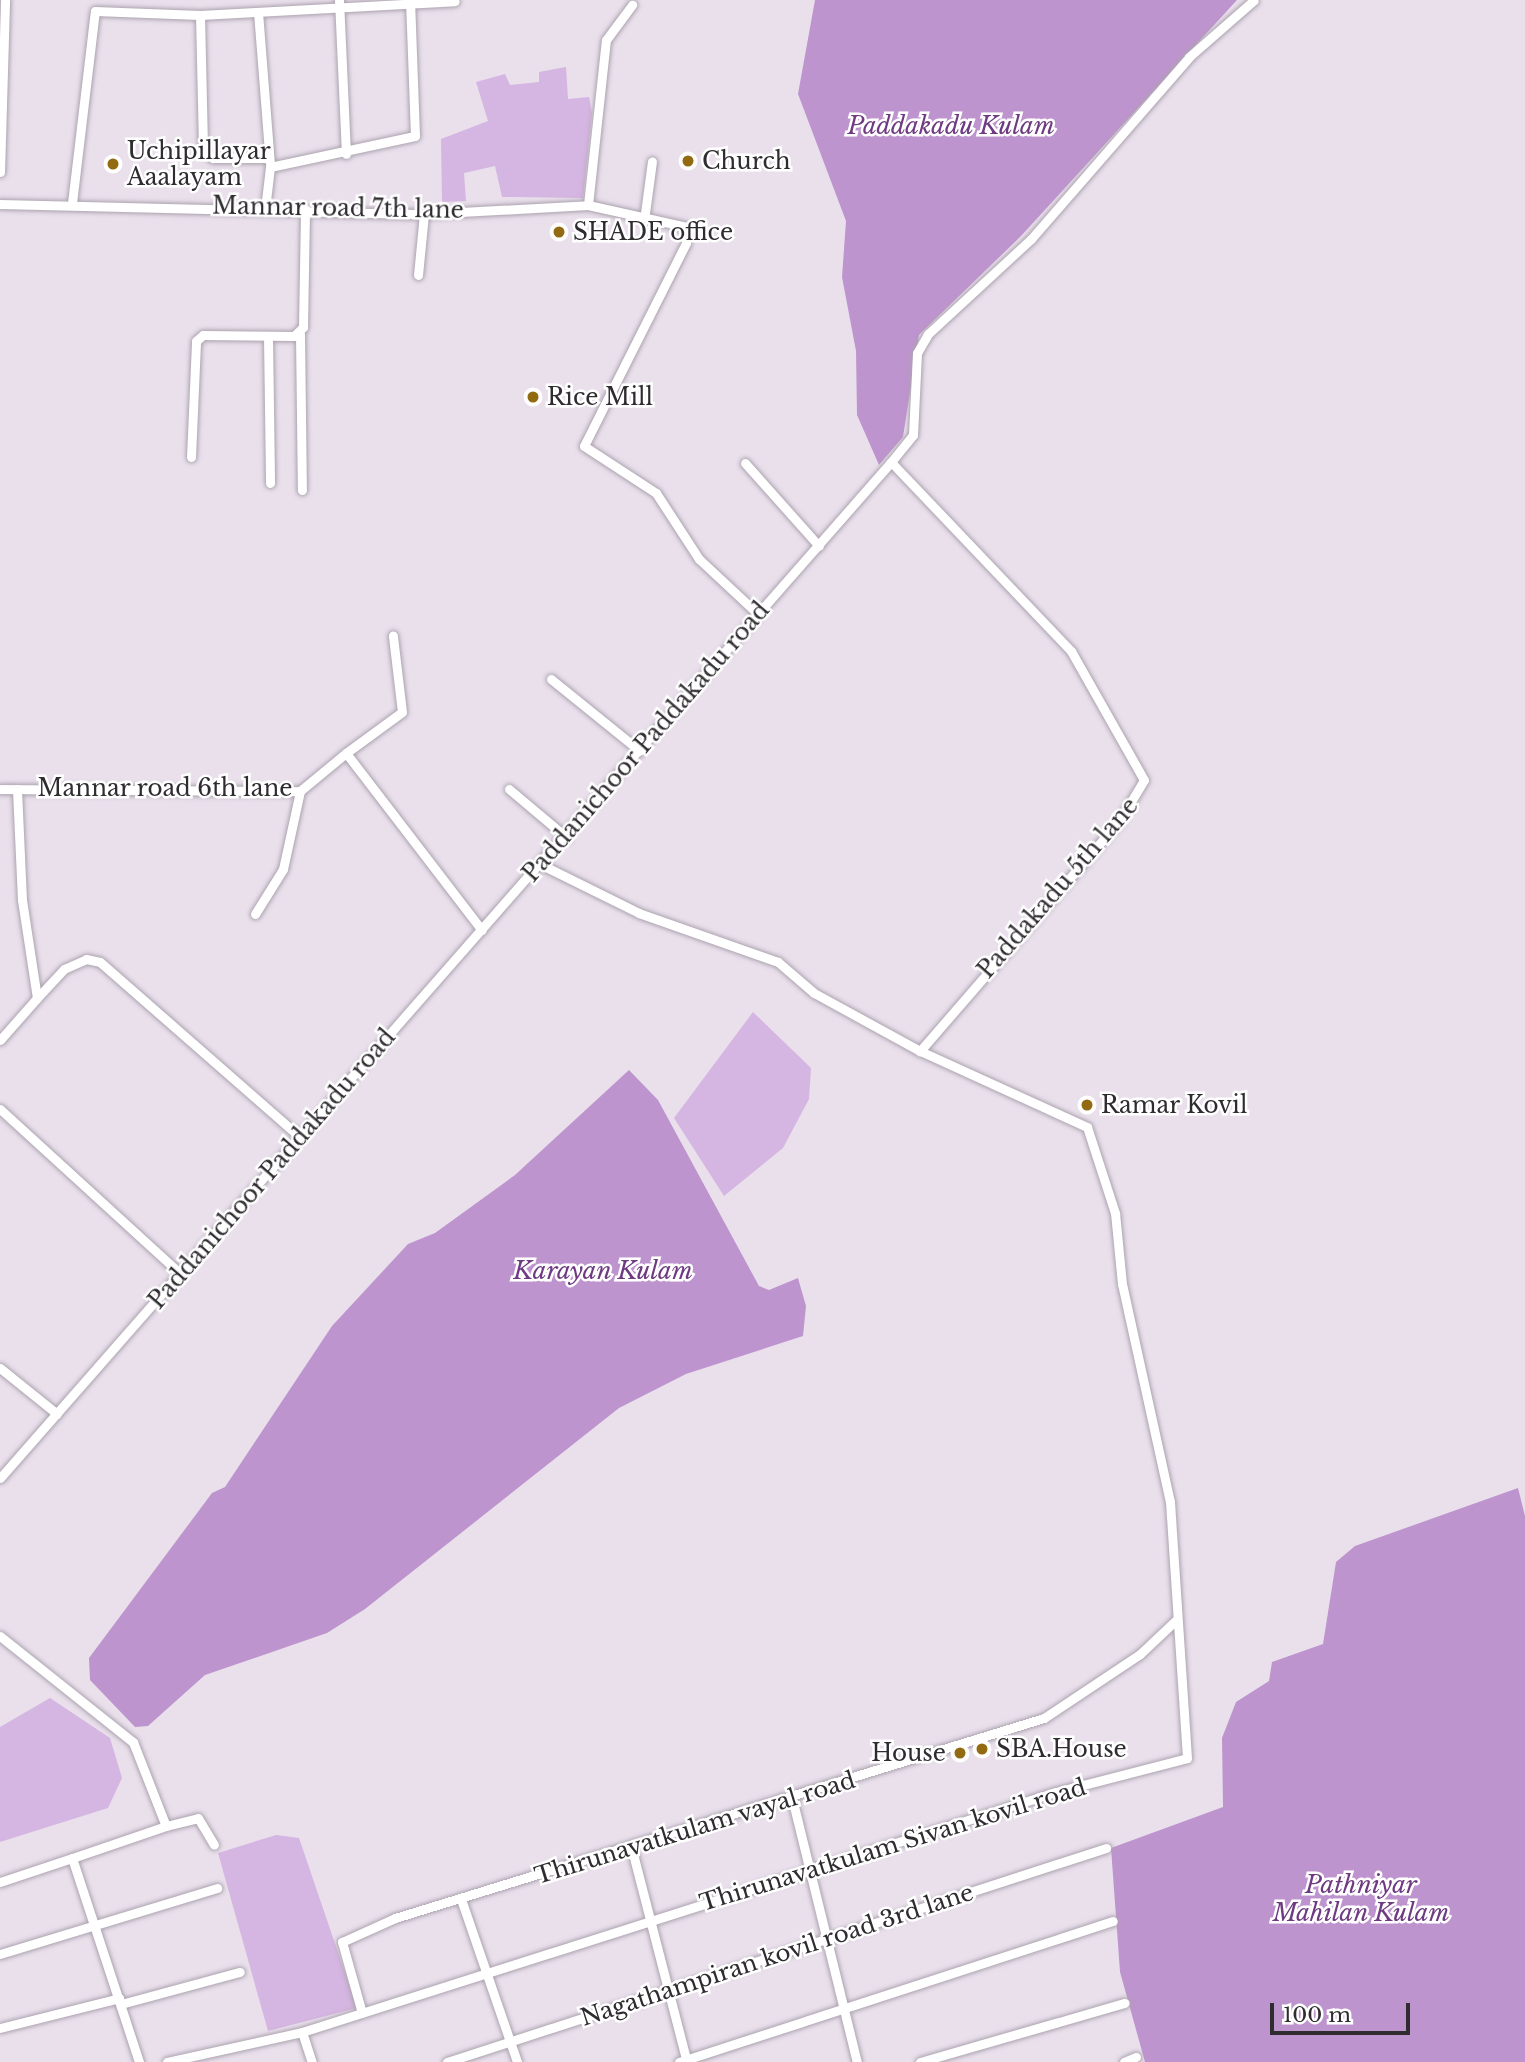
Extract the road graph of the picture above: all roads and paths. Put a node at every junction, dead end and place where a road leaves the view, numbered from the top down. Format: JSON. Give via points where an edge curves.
{"nodes":[{"id":1,"x":5,"y":0,"type":"edge"},
{"id":2,"x":1254,"y":0,"type":"edge"},
{"id":3,"x":455,"y":1,"type":"edge"},
{"id":4,"x":410,"y":2,"type":"edge"},
{"id":5,"x":339,"y":3,"type":"edge"},
{"id":6,"x":632,"y":5,"type":"dead end"},
{"id":7,"x":258,"y":12,"type":"junction"},
{"id":8,"x":200,"y":15,"type":"junction"},
{"id":9,"x":4,"y":67,"type":"edge"},
{"id":10,"x":345,"y":155,"type":"junction"},
{"id":11,"x":652,"y":162,"type":"dead end"},
{"id":12,"x":270,"y":163,"type":"junction"},
{"id":13,"x":0,"y":172,"type":"edge"},
{"id":14,"x":72,"y":203,"type":"junction"},
{"id":15,"x":0,"y":204,"type":"edge"},
{"id":16,"x":588,"y":205,"type":"junction"},
{"id":17,"x":265,"y":209,"type":"junction"},
{"id":18,"x":305,"y":209,"type":"junction"},
{"id":19,"x":645,"y":213,"type":"junction"},
{"id":20,"x":424,"y":214,"type":"junction"},
{"id":21,"x":418,"y":275,"type":"dead end"},
{"id":22,"x":300,"y":334,"type":"junction"},
{"id":23,"x":268,"y":336,"type":"junction"},
{"id":24,"x":191,"y":457,"type":"dead end"},
{"id":25,"x":891,"y":462,"type":"junction"},
{"id":26,"x":745,"y":463,"type":"dead end"},
{"id":27,"x":270,"y":483,"type":"dead end"},
{"id":28,"x":303,"y":490,"type":"dead end"},
{"id":29,"x":818,"y":546,"type":"junction"},
{"id":30,"x":758,"y":614,"type":"junction"},
{"id":31,"x":393,"y":636,"type":"dead end"},
{"id":32,"x":551,"y":679,"type":"dead end"},
{"id":33,"x":640,"y":751,"type":"junction"},
{"id":34,"x":346,"y":753,"type":"junction"},
{"id":35,"x":0,"y":789,"type":"edge"},
{"id":36,"x":17,"y":789,"type":"junction"},
{"id":37,"x":509,"y":789,"type":"dead end"},
{"id":38,"x":300,"y":791,"type":"junction"},
{"id":39,"x":566,"y":837,"type":"junction"},
{"id":40,"x":542,"y":864,"type":"junction"},
{"id":41,"x":255,"y":914,"type":"dead end"},
{"id":42,"x":482,"y":930,"type":"junction"},
{"id":43,"x":37,"y":998,"type":"junction"},
{"id":44,"x":0,"y":1040,"type":"edge"},
{"id":45,"x":920,"y":1051,"type":"junction"},
{"id":46,"x":0,"y":1109,"type":"edge"},
{"id":47,"x":299,"y":1136,"type":"junction"},
{"id":48,"x":181,"y":1274,"type":"junction"},
{"id":49,"x":0,"y":1368,"type":"edge"},
{"id":50,"x":57,"y":1414,"type":"junction"},
{"id":51,"x":0,"y":1478,"type":"edge"},
{"id":52,"x":1176,"y":1620,"type":"junction"},
{"id":53,"x":0,"y":1636,"type":"edge"},
{"id":54,"x":792,"y":1798,"type":"junction"},
{"id":55,"x":166,"y":1826,"type":"junction"},
{"id":56,"x":214,"y":1845,"type":"dead end"},
{"id":57,"x":631,"y":1846,"type":"junction"},
{"id":58,"x":1106,"y":1848,"type":"dead end"},
{"id":59,"x":72,"y":1858,"type":"junction"},
{"id":60,"x":811,"y":1871,"type":"junction"},
{"id":61,"x":0,"y":1882,"type":"edge"},
{"id":62,"x":217,"y":1888,"type":"dead end"},
{"id":63,"x":462,"y":1902,"type":"junction"},
{"id":64,"x":651,"y":1920,"type":"junction"},
{"id":65,"x":1112,"y":1921,"type":"dead end"},
{"id":66,"x":95,"y":1927,"type":"junction"},
{"id":67,"x":827,"y":1939,"type":"junction"},
{"id":68,"x":0,"y":1954,"type":"edge"},
{"id":69,"x":240,"y":1972,"type":"dead end"},
{"id":70,"x":487,"y":1973,"type":"junction"},
{"id":71,"x":670,"y":1989,"type":"junction"},
{"id":72,"x":120,"y":2001,"type":"junction"},
{"id":73,"x":1125,"y":2003,"type":"dead end"},
{"id":74,"x":844,"y":2008,"type":"junction"},
{"id":75,"x":362,"y":2013,"type":"junction"},
{"id":76,"x":0,"y":2028,"type":"edge"},
{"id":77,"x":302,"y":2032,"type":"junction"},
{"id":78,"x":510,"y":2043,"type":"junction"},
{"id":79,"x":1136,"y":2057,"type":"dead end"},
{"id":80,"x":684,"y":2061,"type":"edge"},
{"id":81,"x":139,"y":2062,"type":"edge"},
{"id":82,"x":167,"y":2062,"type":"edge"},
{"id":83,"x":312,"y":2062,"type":"edge"},
{"id":84,"x":447,"y":2062,"type":"edge"},
{"id":85,"x":517,"y":2062,"type":"edge"},
{"id":86,"x":857,"y":2062,"type":"edge"},
{"id":87,"x":920,"y":2062,"type":"edge"},
{"id":88,"x":1124,"y":2062,"type":"edge"}],
"edges":[{"from":1,"to":9,"type":"street"},
{"from":2,"to":25,"type":"street","name":"Paddanichoor Paddakadu road","via":[[1189,57],[1031,239],[928,334],[917,353],[913,435]]},
{"from":3,"to":4,"type":"street"},
{"from":4,"to":5,"type":"street"},
{"from":4,"to":10,"type":"street","via":[[418,130],[415,136]]},
{"from":5,"to":7,"type":"street"},
{"from":5,"to":10,"type":"street"},
{"from":6,"to":16,"type":"street","via":[[606,40]]},
{"from":7,"to":8,"type":"street"},
{"from":7,"to":12,"type":"street"},
{"from":8,"to":12,"type":"street","via":[[203,150],[213,158]]},
{"from":8,"to":14,"type":"street","via":[[94,11]]},
{"from":9,"to":13,"type":"street"},
{"from":10,"to":12,"type":"street"},
{"from":11,"to":19,"type":"street"},
{"from":12,"to":17,"type":"street"},
{"from":14,"to":15,"type":"street","name":"Mannar road 7th lane"},
{"from":14,"to":17,"type":"street","name":"Mannar road 7th lane"},
{"from":16,"to":19,"type":"street","name":"Mannar road 7th lane"},
{"from":16,"to":20,"type":"street","name":"Mannar road 7th lane"},
{"from":17,"to":18,"type":"street","name":"Mannar road 7th lane"},
{"from":18,"to":20,"type":"street","name":"Mannar road 7th lane"},
{"from":18,"to":22,"type":"street"},
{"from":19,"to":30,"type":"street","name":"Mannar road 7th lane","via":[[687,228],[686,243],[584,446],[647,484],[699,559]]},
{"from":20,"to":21,"type":"street"},
{"from":22,"to":23,"type":"street"},
{"from":22,"to":28,"type":"street"},
{"from":23,"to":24,"type":"street","via":[[203,335],[196,341]]},
{"from":23,"to":27,"type":"street"},
{"from":25,"to":29,"type":"street","name":"Paddanichoor Paddakadu road"},
{"from":25,"to":45,"type":"street","name":"Paddakadu 5th lane","via":[[1071,651],[1144,780],[1120,820]]},
{"from":26,"to":29,"type":"street"},
{"from":29,"to":30,"type":"street","name":"Paddanichoor Paddakadu road"},
{"from":30,"to":33,"type":"street","name":"Paddanichoor Paddakadu road"},
{"from":31,"to":34,"type":"street","name":"Mannar road 6th lane","via":[[402,712]]},
{"from":32,"to":33,"type":"street"},
{"from":33,"to":39,"type":"street","name":"Paddanichoor Paddakadu road"},
{"from":34,"to":38,"type":"street","name":"Mannar road 6th lane"},
{"from":34,"to":42,"type":"street"},
{"from":35,"to":36,"type":"street","name":"Mannar road 6th lane"},
{"from":36,"to":38,"type":"street","name":"Mannar road 6th lane"},
{"from":36,"to":43,"type":"street","via":[[22,900]]},
{"from":37,"to":39,"type":"street"},
{"from":38,"to":41,"type":"street","via":[[283,869]]},
{"from":39,"to":40,"type":"street","name":"Paddanichoor Paddakadu road"},
{"from":40,"to":42,"type":"street","name":"Paddanichoor Paddakadu road"},
{"from":40,"to":45,"type":"street","name":"Thirunavatkulam Sivan kovil road","via":[[639,913],[778,962],[814,993]]},
{"from":42,"to":47,"type":"street","name":"Paddanichoor Paddakadu road"},
{"from":43,"to":44,"type":"street"},
{"from":43,"to":47,"type":"street","via":[[64,969],[86,959],[100,962]]},
{"from":45,"to":52,"type":"street","name":"Thirunavatkulam Sivan kovil road","via":[[1087,1127],[1115,1213],[1122,1284],[1170,1502]]},
{"from":46,"to":48,"type":"street"},
{"from":47,"to":48,"type":"street","name":"Paddanichoor Paddakadu road"},
{"from":48,"to":50,"type":"street","name":"Paddanichoor Paddakadu road"},
{"from":49,"to":50,"type":"street"},
{"from":50,"to":51,"type":"street","name":"Paddanichoor Paddakadu road"},
{"from":52,"to":54,"type":"street","name":"Thirunavatkulam vayal road","via":[[1140,1654],[1044,1718]]},
{"from":52,"to":60,"type":"street","name":"Thirunavatkulam Sivan kovil road","via":[[1188,1758]]},
{"from":53,"to":55,"type":"street","via":[[133,1742]]},
{"from":54,"to":57,"type":"street","name":"Thirunavatkulam vayal road"},
{"from":54,"to":60,"type":"street"},
{"from":55,"to":56,"type":"street","via":[[198,1818]]},
{"from":55,"to":59,"type":"street"},
{"from":57,"to":63,"type":"street","name":"Thirunavatkulam vayal road"},
{"from":57,"to":64,"type":"street"},
{"from":58,"to":67,"type":"street","name":"Nagathampiran kovil road 3rd lane"},
{"from":59,"to":61,"type":"street"},
{"from":59,"to":66,"type":"street"},
{"from":60,"to":64,"type":"street","name":"Thirunavatkulam Sivan kovil road"},
{"from":60,"to":67,"type":"street"},
{"from":62,"to":66,"type":"street"},
{"from":63,"to":70,"type":"street"},
{"from":63,"to":75,"type":"street","name":"Thirunavatkulam vayal road","via":[[396,1918],[342,1942]]},
{"from":64,"to":70,"type":"street","name":"Thirunavatkulam Sivan kovil road"},
{"from":64,"to":71,"type":"street"},
{"from":65,"to":74,"type":"street"},
{"from":66,"to":68,"type":"street"},
{"from":66,"to":72,"type":"street"},
{"from":67,"to":71,"type":"street","name":"Nagathampiran kovil road 3rd lane"},
{"from":67,"to":74,"type":"street"},
{"from":69,"to":72,"type":"street"},
{"from":70,"to":75,"type":"street","name":"Thirunavatkulam Sivan kovil road"},
{"from":70,"to":78,"type":"street"},
{"from":71,"to":78,"type":"street","name":"Nagathampiran kovil road 3rd lane"},
{"from":71,"to":80,"type":"street"},
{"from":72,"to":76,"type":"street"},
{"from":72,"to":81,"type":"street"},
{"from":73,"to":87,"type":"street"},
{"from":74,"to":80,"type":"street"},
{"from":74,"to":86,"type":"street"},
{"from":75,"to":77,"type":"street","name":"Thirunavatkulam Sivan kovil road"},
{"from":77,"to":82,"type":"street","name":"Thirunavatkulam Sivan kovil road"},
{"from":77,"to":83,"type":"street"},
{"from":78,"to":84,"type":"street","name":"Nagathampiran kovil road 3rd lane"},
{"from":78,"to":85,"type":"street"},
{"from":79,"to":88,"type":"street"}]}
